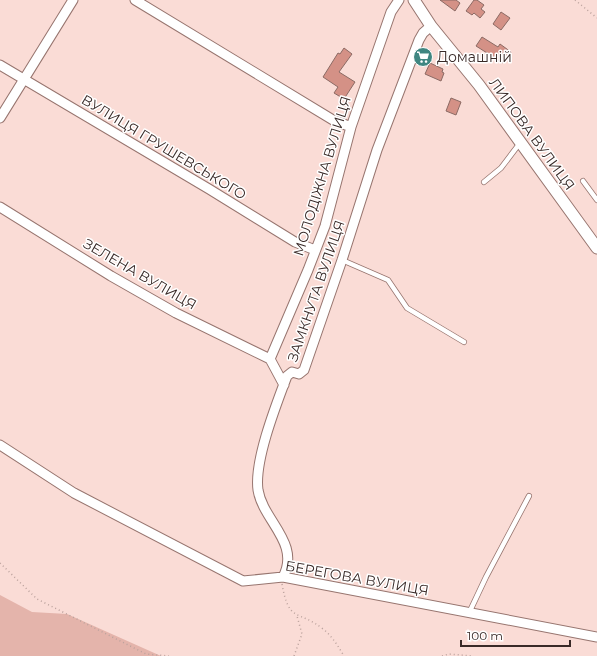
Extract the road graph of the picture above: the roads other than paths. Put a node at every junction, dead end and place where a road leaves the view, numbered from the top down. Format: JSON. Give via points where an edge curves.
{"nodes":[{"id":1,"x":73,"y":0,"type":"edge"},
{"id":2,"x":135,"y":0,"type":"edge"},
{"id":3,"x":399,"y":0,"type":"edge"},
{"id":4,"x":414,"y":0,"type":"edge"},
{"id":5,"x":431,"y":26,"type":"junction"},
{"id":6,"x":0,"y":65,"type":"edge"},
{"id":7,"x":24,"y":80,"type":"junction"},
{"id":8,"x":0,"y":118,"type":"edge"},
{"id":9,"x":351,"y":127,"type":"junction"},
{"id":10,"x":520,"y":143,"type":"junction"},
{"id":11,"x":583,"y":181,"type":"dead end"},
{"id":12,"x":484,"y":182,"type":"dead end"},
{"id":13,"x":597,"y":200,"type":"edge"},
{"id":14,"x":0,"y":207,"type":"edge"},
{"id":15,"x":597,"y":248,"type":"edge"},
{"id":16,"x":315,"y":250,"type":"junction"},
{"id":17,"x":342,"y":260,"type":"junction"},
{"id":18,"x":464,"y":342,"type":"dead end"},
{"id":19,"x":270,"y":359,"type":"junction"},
{"id":20,"x":284,"y":385,"type":"junction"},
{"id":21,"x":0,"y":445,"type":"edge"},
{"id":22,"x":529,"y":496,"type":"dead end"},
{"id":23,"x":283,"y":577,"type":"junction"},
{"id":24,"x":469,"y":613,"type":"junction"},
{"id":25,"x":597,"y":637,"type":"edge"}],
"edges":[{"from":1,"to":7,"type":"street"},
{"from":2,"to":9,"type":"street","via":[[326,116]]},
{"from":3,"to":9,"type":"street","name":"МОЛОДІЖНА ВУЛИЦЯ","via":[[391,12],[374,56]]},
{"from":4,"to":5,"type":"street","name":"ЛИПОВА ВУЛИЦЯ"},
{"from":5,"to":10,"type":"street","name":"ЛИПОВА ВУЛИЦЯ","via":[[479,85]]},
{"from":5,"to":17,"type":"street","name":"ЗАМКНУТА ВУЛИЦЯ","via":[[423,33],[391,112]]},
{"from":6,"to":7,"type":"street","name":"ВУЛИЦЯ ГРУШЕВСЬКОГО"},
{"from":7,"to":8,"type":"street"},
{"from":7,"to":16,"type":"street","name":"ВУЛИЦЯ ГРУШЕВСЬКОГО","via":[[295,242]]},
{"from":9,"to":16,"type":"street","name":"МОЛОДІЖНА ВУЛИЦЯ","via":[[325,226]]},
{"from":10,"to":12,"type":"lane","via":[[502,168]]},
{"from":10,"to":15,"type":"street","name":"ЛИПОВА ВУЛИЦЯ"},
{"from":11,"to":13,"type":"lane"},
{"from":14,"to":19,"type":"street","name":"ЗЕЛЕНА ВУЛИЦЯ","via":[[111,276]]},
{"from":16,"to":19,"type":"street","name":"МОЛОДІЖНА ВУЛИЦЯ"},
{"from":17,"to":18,"type":"lane","via":[[388,280],[407,308]]},
{"from":17,"to":20,"type":"street","name":"ЗАМКНУТА ВУЛИЦЯ","via":[[304,370],[299,374],[289,373]]},
{"from":19,"to":20,"type":"street"},
{"from":20,"to":23,"type":"street","name":"ЗАМКНУТА ВУЛИЦЯ","via":[[261,453],[257,480],[262,503],[283,538],[289,562]]},
{"from":21,"to":23,"type":"street","name":"БЕРЕГОВА ВУЛИЦЯ","via":[[74,493],[243,580]]},
{"from":22,"to":24,"type":"lane"},
{"from":23,"to":24,"type":"street","name":"БЕРЕГОВА ВУЛИЦЯ"},
{"from":24,"to":25,"type":"street","name":"БЕРЕГОВА ВУЛИЦЯ"}]}
